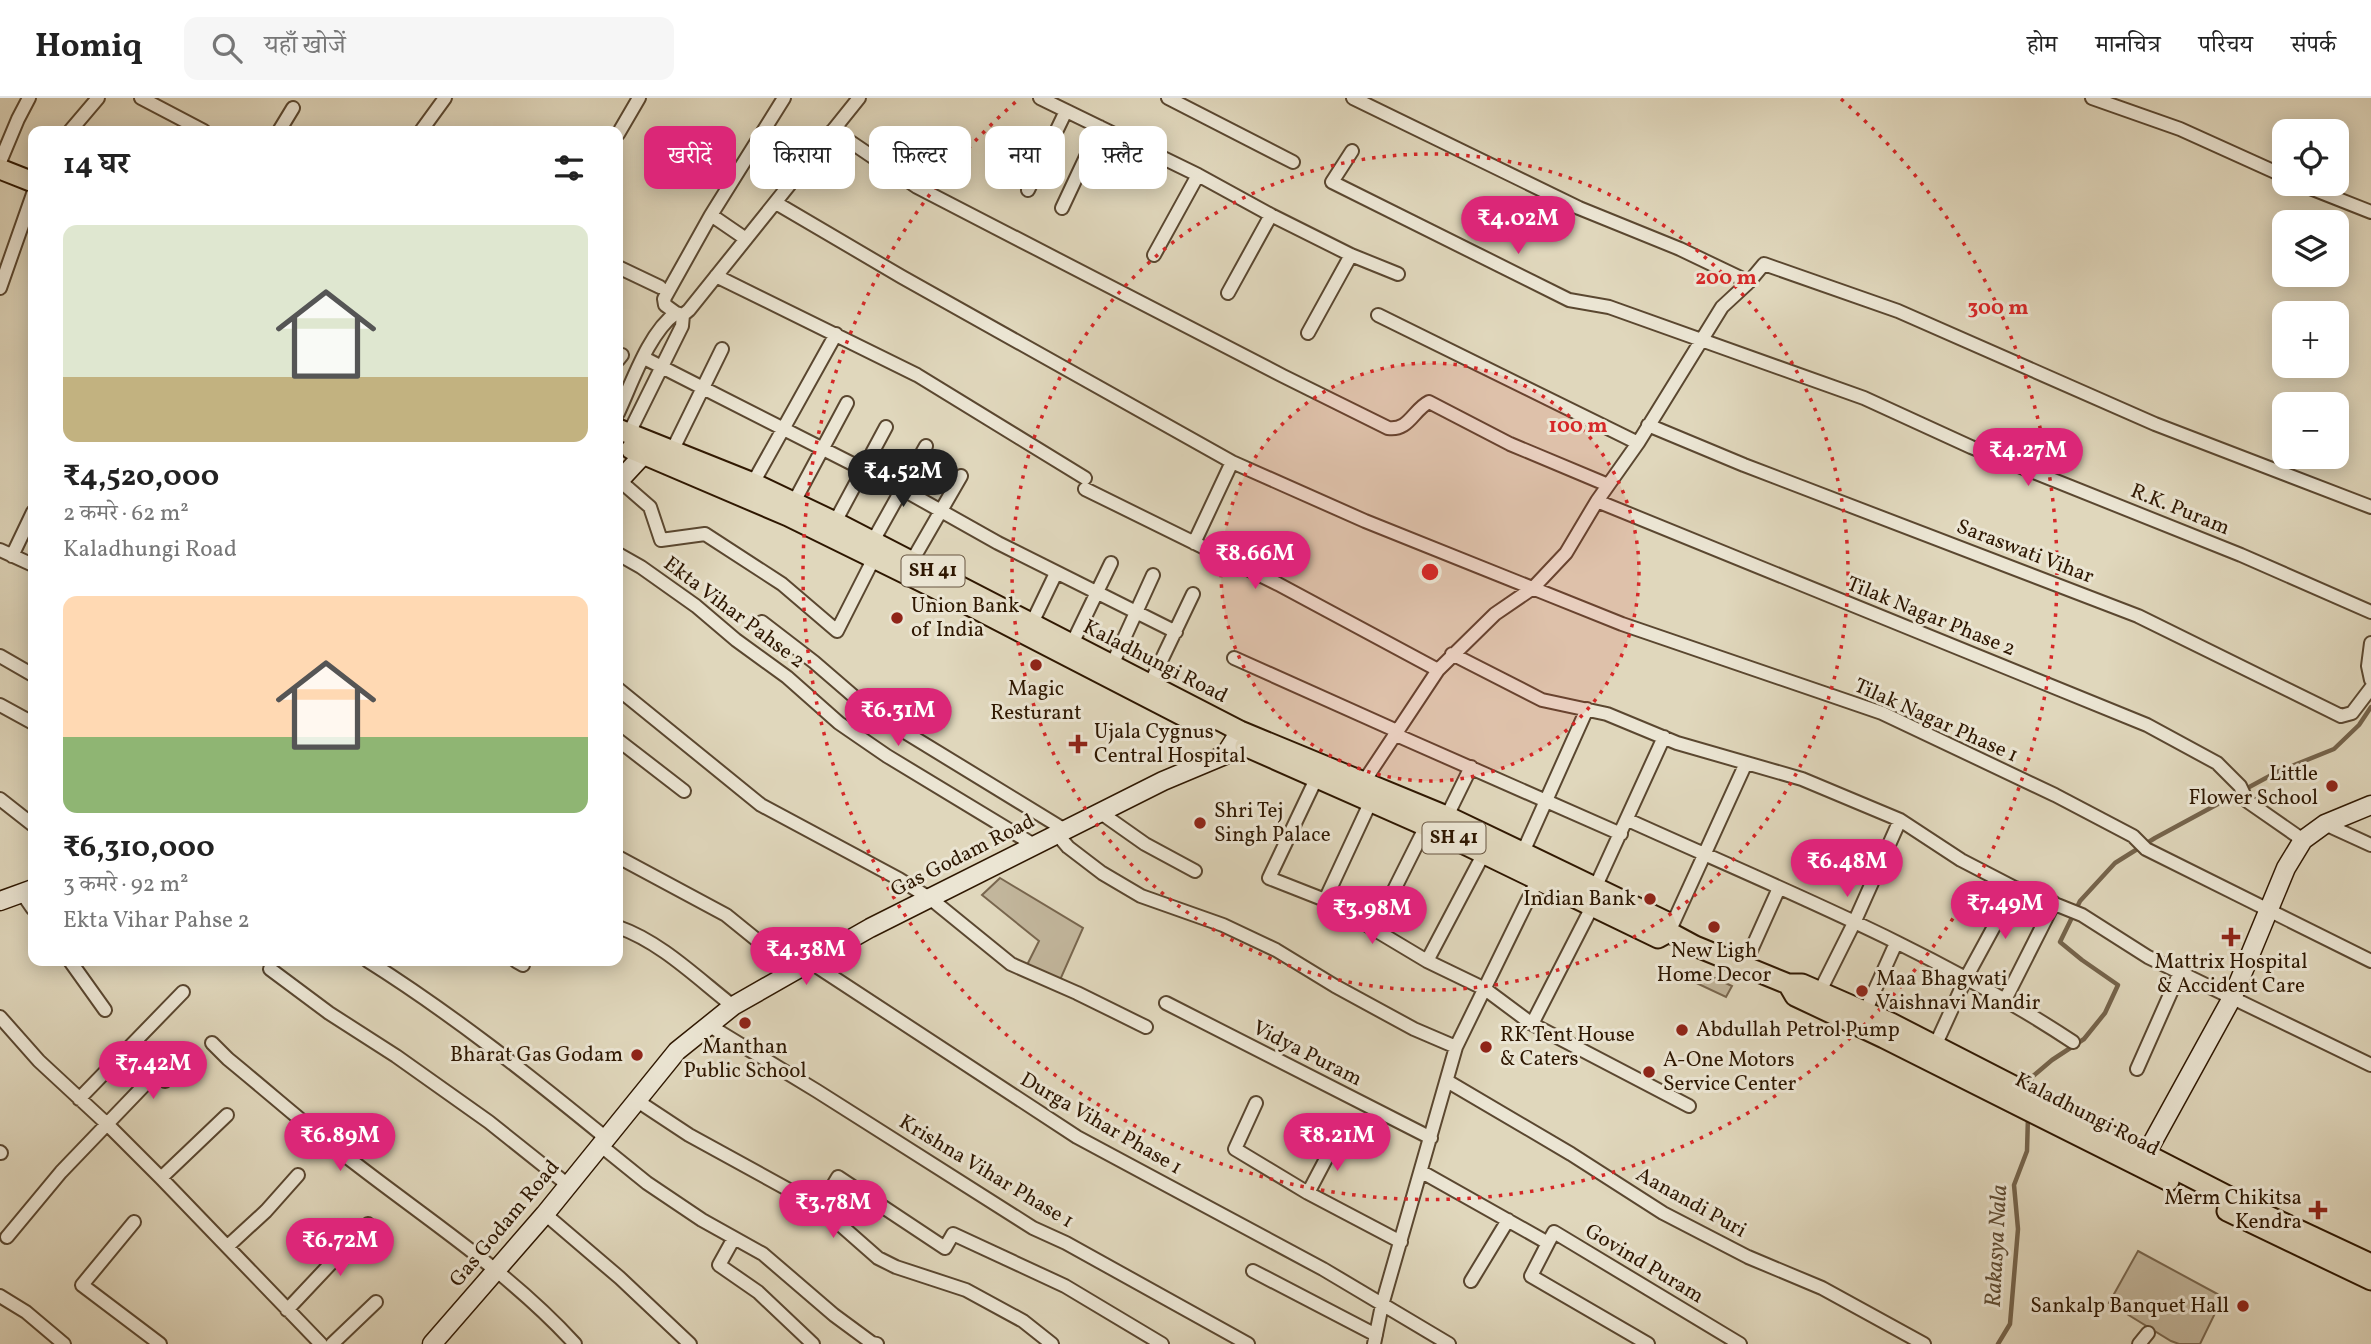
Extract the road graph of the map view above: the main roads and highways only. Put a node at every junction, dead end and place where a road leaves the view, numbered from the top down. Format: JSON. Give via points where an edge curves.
{"nodes":[{"id":1,"x":0,"y":169,"type":"edge"},
{"id":2,"x":28,"y":181,"type":"edge"},
{"id":3,"x":623,"y":436,"type":"edge"},
{"id":4,"x":647,"y":448,"type":"junction"},
{"id":5,"x":623,"y":475,"type":"edge"},
{"id":6,"x":874,"y":549,"type":"junction"},
{"id":7,"x":1010,"y":619,"type":"junction"},
{"id":8,"x":1147,"y":691,"type":"junction"},
{"id":9,"x":1237,"y":736,"type":"junction"},
{"id":10,"x":1364,"y":793,"type":"junction"},
{"id":11,"x":2371,"y":804,"type":"edge"},
{"id":12,"x":1542,"y":871,"type":"junction"},
{"id":13,"x":27,"y":891,"type":"edge"},
{"id":14,"x":0,"y":901,"type":"edge"},
{"id":15,"x":1788,"y":984,"type":"junction"},
{"id":16,"x":1887,"y":1030,"type":"junction"},
{"id":17,"x":2023,"y":1101,"type":"junction"},
{"id":18,"x":2142,"y":1161,"type":"junction"},
{"id":19,"x":2371,"y":1264,"type":"edge"},
{"id":20,"x":2371,"y":1280,"type":"edge"},
{"id":21,"x":432,"y":1344,"type":"edge"}],
"edges":[{"from":1,"to":2,"type":"main road"},
{"from":3,"to":4,"type":"main road","name":"Kaladhungi Road","number":"SH 41"},
{"from":4,"to":5,"type":"main road"},
{"from":4,"to":6,"type":"main road","name":"Kaladhungi Road","number":"SH 41","via":[[788,516]]},
{"from":4,"to":6,"type":"main road","name":"Kaladhungi Road","number":"SH 41","via":[[672,451],[794,502],[835,522]]},
{"from":6,"to":7,"type":"main road","name":"Kaladhungi Road","number":"SH 41"},
{"from":6,"to":7,"type":"main road","name":"Kaladhungi Road","number":"SH 41","via":[[912,561]]},
{"from":7,"to":8,"type":"main road","name":"Kaladhungi Road","number":"SH 41"},
{"from":7,"to":8,"type":"main road","name":"Kaladhungi Road","number":"SH 41","via":[[1032,623],[1112,665]]},
{"from":8,"to":9,"type":"main road","name":"Kaladhungi Road","number":"SH 41"},
{"from":9,"to":10,"type":"main road","name":"Kaladhungi Road","number":"SH 41"},
{"from":9,"to":10,"type":"main road","name":"Kaladhungi Road","number":"SH 41","via":[[1316,779]]},
{"from":9,"to":21,"type":"main road","name":"Gas Godam Road","via":[[1226,755],[1163,781],[870,928],[733,1006],[677,1051],[498,1271]]},
{"from":10,"to":12,"type":"main road","name":"Kaladhungi Road","number":"SH 41","via":[[1484,853]]},
{"from":10,"to":12,"type":"main road","name":"Kaladhungi Road","number":"SH 41","via":[[1447,816],[1523,852]]},
{"from":11,"to":18,"type":"main road","via":[[2325,824],[2303,840],[2286,868],[2233,996]]},
{"from":12,"to":15,"type":"main road","name":"Kaladhungi Road","number":"SH 41","via":[[1658,937],[1669,932]]},
{"from":13,"to":14,"type":"main road"},
{"from":15,"to":16,"type":"main road","name":"Kaladhungi Road","number":"SH 41","via":[[1820,991],[1865,1012]]},
{"from":15,"to":16,"type":"main road","name":"Kaladhungi Road","number":"SH 41","via":[[1795,996]]},
{"from":16,"to":17,"type":"main road","name":"Kaladhungi Road","number":"SH 41"},
{"from":16,"to":17,"type":"main road","name":"Kaladhungi Road","number":"SH 41","via":[[1935,1046]]},
{"from":17,"to":18,"type":"main road","name":"Kaladhungi Road","number":"SH 41"},
{"from":18,"to":19,"type":"main road","name":"Kaladhungi Road","number":"SH 41"},
{"from":18,"to":20,"type":"main road","name":"Kaladhungi Road","number":"SH 41"}]}
